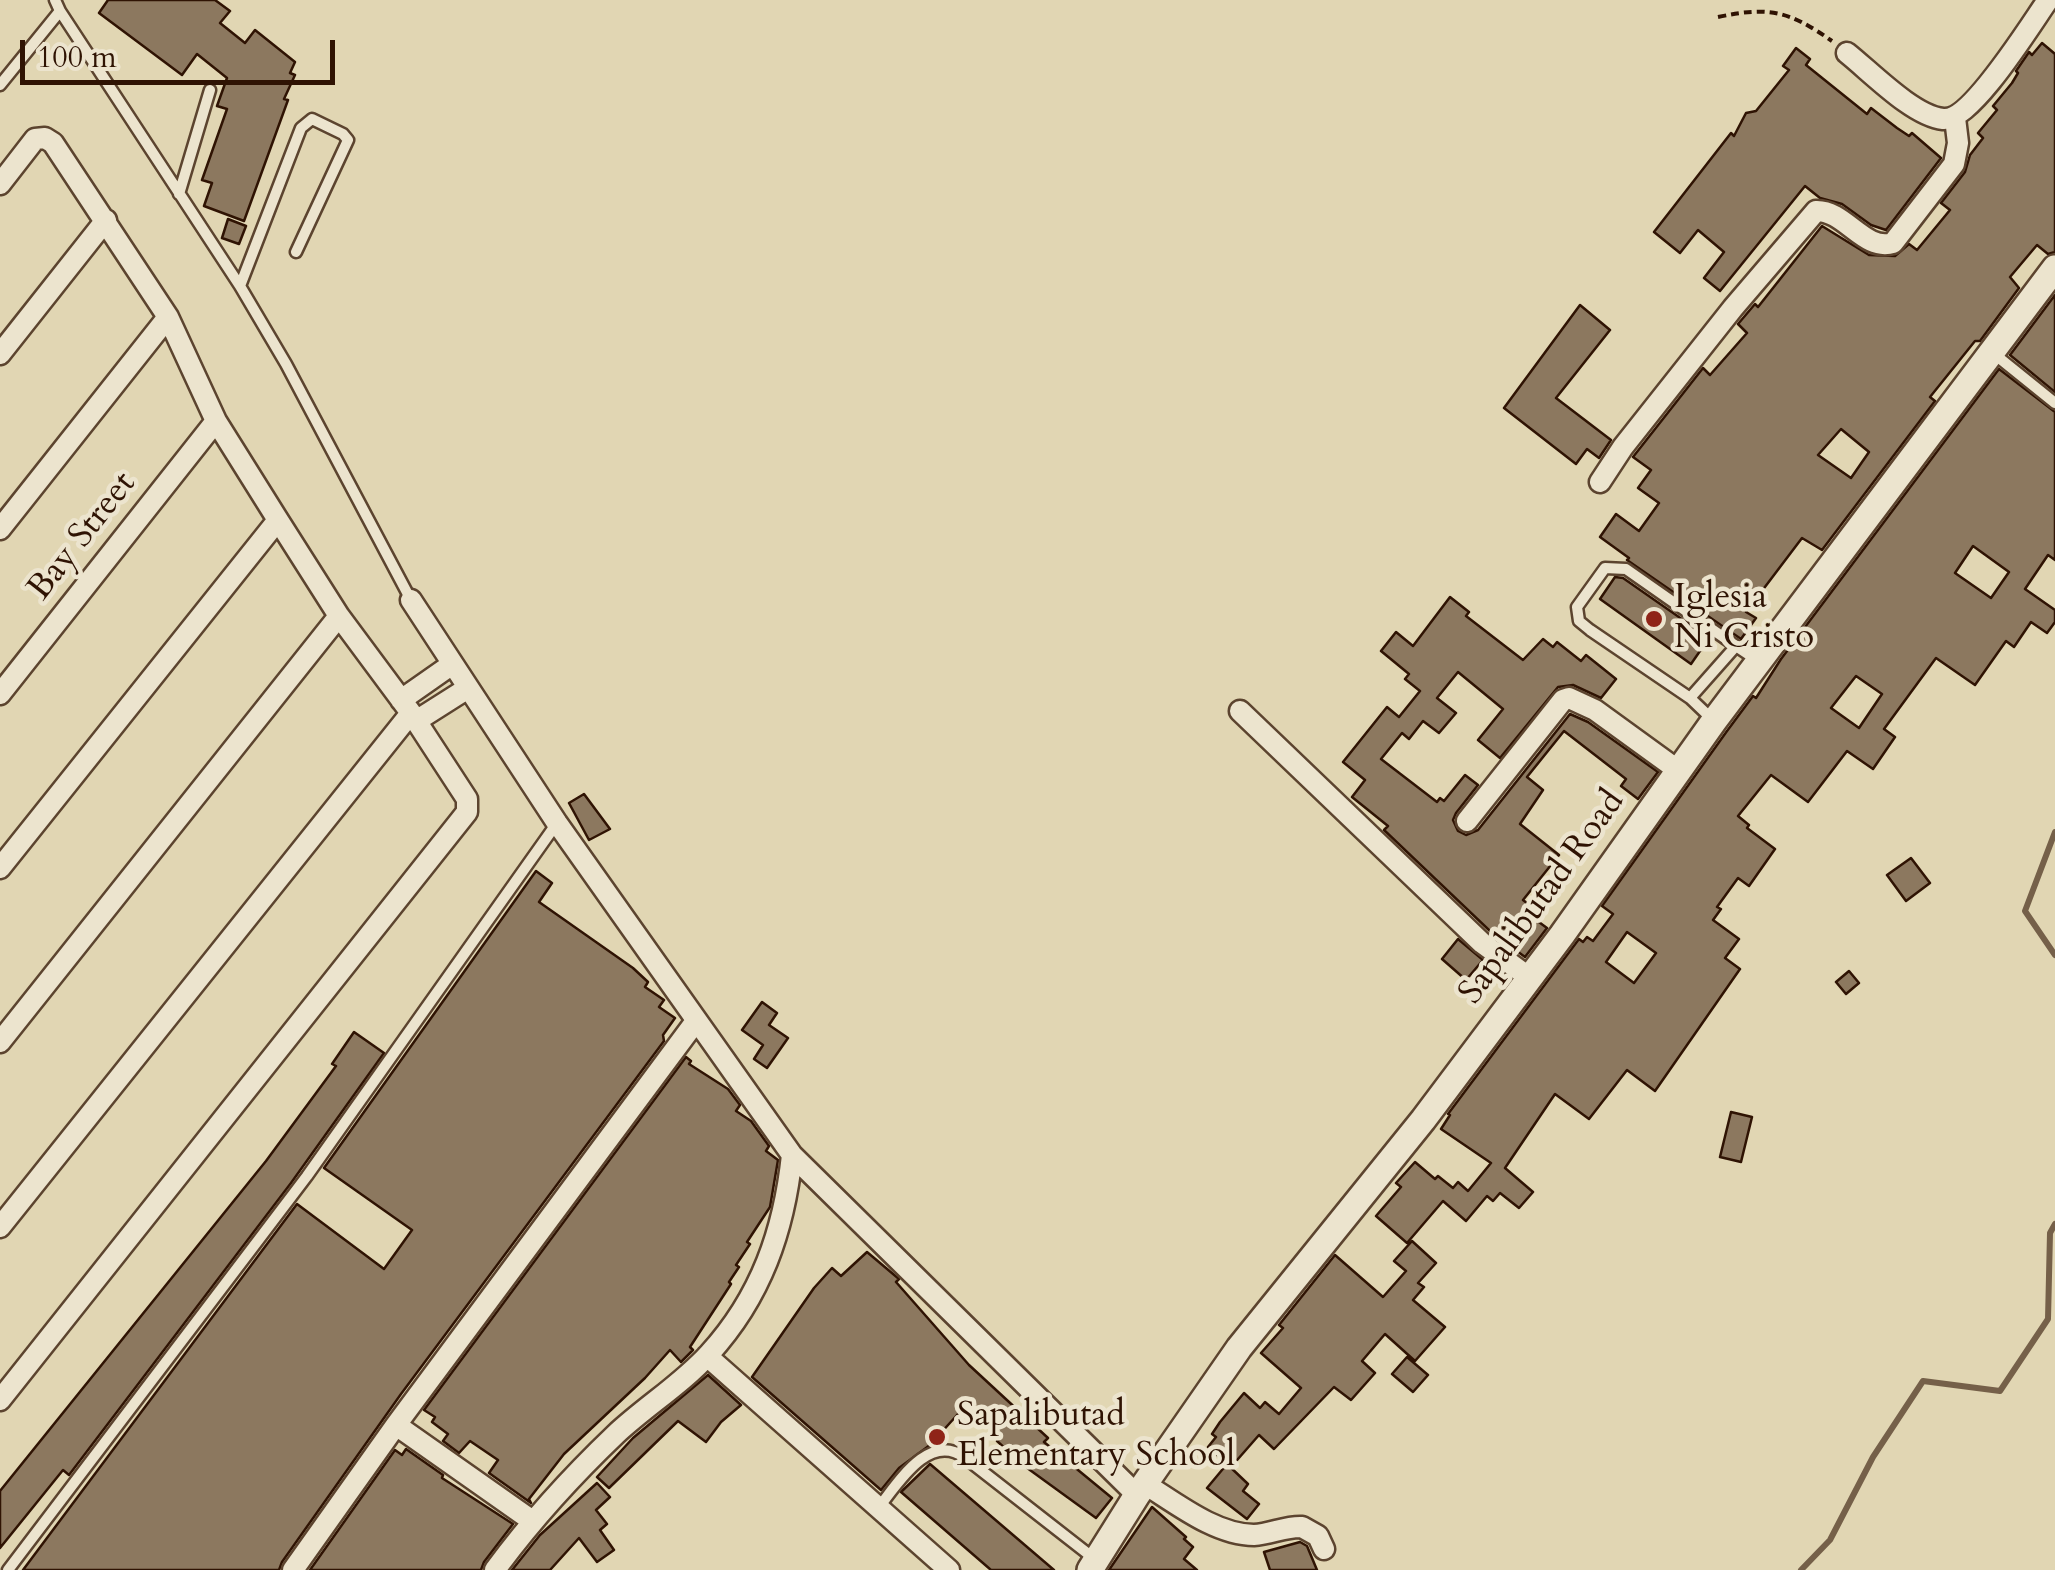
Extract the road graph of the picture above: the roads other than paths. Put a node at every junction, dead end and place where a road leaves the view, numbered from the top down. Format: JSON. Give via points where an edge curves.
{"nodes":[{"id":1,"x":2048,"y":0,"type":"edge"},
{"id":2,"x":57,"y":5,"type":"edge"},
{"id":3,"x":1848,"y":53,"type":"road end"},
{"id":4,"x":0,"y":84,"type":"edge"},
{"id":5,"x":210,"y":90,"type":"dead end"},
{"id":6,"x":1955,"y":118,"type":"junction"},
{"id":7,"x":0,"y":184,"type":"edge"},
{"id":8,"x":178,"y":194,"type":"junction"},
{"id":9,"x":106,"y":220,"type":"junction"},
{"id":10,"x":296,"y":252,"type":"dead end"},
{"id":11,"x":2055,"y":268,"type":"edge"},
{"id":12,"x":240,"y":286,"type":"junction"},
{"id":13,"x":168,"y":318,"type":"junction"},
{"id":14,"x":1992,"y":352,"type":"junction"},
{"id":15,"x":0,"y":354,"type":"edge"},
{"id":16,"x":2055,"y":403,"type":"edge"},
{"id":17,"x":216,"y":421,"type":"junction"},
{"id":18,"x":1600,"y":482,"type":"dead end"},
{"id":19,"x":278,"y":520,"type":"junction"},
{"id":20,"x":0,"y":529,"type":"edge"},
{"id":21,"x":411,"y":600,"type":"joint"},
{"id":22,"x":339,"y":616,"type":"junction"},
{"id":23,"x":1736,"y":646,"type":"junction"},
{"id":24,"x":1760,"y":662,"type":"junction"},
{"id":25,"x":451,"y":665,"type":"junction"},
{"id":26,"x":468,"y":688,"type":"junction"},
{"id":27,"x":0,"y":694,"type":"edge"},
{"id":28,"x":1690,"y":698,"type":"junction"},
{"id":29,"x":409,"y":711,"type":"junction"},
{"id":30,"x":1240,"y":711,"type":"dead end"},
{"id":31,"x":1714,"y":721,"type":"junction"},
{"id":32,"x":1679,"y":771,"type":"junction"},
{"id":33,"x":1467,"y":821,"type":"dead end"},
{"id":34,"x":557,"y":823,"type":"junction"},
{"id":35,"x":0,"y":868,"type":"edge"},
{"id":36,"x":1530,"y":978,"type":"junction"},
{"id":37,"x":696,"y":1022,"type":"junction"},
{"id":38,"x":0,"y":1042,"type":"edge"},
{"id":39,"x":792,"y":1155,"type":"junction"},
{"id":40,"x":0,"y":1227,"type":"edge"},
{"id":41,"x":707,"y":1356,"type":"junction"},
{"id":42,"x":0,"y":1400,"type":"edge"},
{"id":43,"x":396,"y":1425,"type":"junction"},
{"id":44,"x":1141,"y":1490,"type":"junction"},
{"id":45,"x":879,"y":1508,"type":"junction"},
{"id":46,"x":531,"y":1520,"type":"junction"},
{"id":47,"x":1324,"y":1549,"type":"dead end"},
{"id":48,"x":1093,"y":1565,"type":"edge"},
{"id":49,"x":8,"y":1570,"type":"edge"},
{"id":50,"x":293,"y":1570,"type":"edge"},
{"id":51,"x":495,"y":1570,"type":"edge"},
{"id":52,"x":949,"y":1570,"type":"edge"}],
"edges":[{"from":1,"to":6,"type":"street","via":[[1982,92]]},
{"from":2,"to":4,"type":"lane"},
{"from":2,"to":8,"type":"lane"},
{"from":3,"to":6,"type":"street","via":[[1924,112]]},
{"from":5,"to":8,"type":"lane"},
{"from":6,"to":18,"type":"street","via":[[1954,164],[1899,237],[1878,244],[1830,212],[1816,212],[1732,308]]},
{"from":7,"to":9,"type":"street","via":[[36,139],[45,138]]},
{"from":8,"to":12,"type":"lane"},
{"from":9,"to":13,"type":"street"},
{"from":9,"to":15,"type":"street"},
{"from":10,"to":12,"type":"lane","via":[[348,140],[312,119],[302,128]]},
{"from":11,"to":14,"type":"street","name":"Sapalibutad Road"},
{"from":12,"to":21,"type":"lane"},
{"from":13,"to":17,"type":"street"},
{"from":13,"to":20,"type":"street"},
{"from":14,"to":16,"type":"lane"},
{"from":14,"to":24,"type":"street","name":"Sapalibutad Road"},
{"from":17,"to":19,"type":"street"},
{"from":17,"to":27,"type":"street","name":"Bay Street"},
{"from":19,"to":22,"type":"street"},
{"from":19,"to":35,"type":"street"},
{"from":21,"to":25,"type":"street"},
{"from":22,"to":29,"type":"street"},
{"from":22,"to":38,"type":"street"},
{"from":23,"to":24,"type":"lane"},
{"from":23,"to":28,"type":"lane"},
{"from":23,"to":28,"type":"lane","via":[[1626,569],[1605,568],[1577,606],[1579,621]]},
{"from":24,"to":31,"type":"street","name":"Sapalibutad Road"},
{"from":25,"to":26,"type":"street"},
{"from":25,"to":29,"type":"street"},
{"from":26,"to":29,"type":"street"},
{"from":26,"to":34,"type":"street"},
{"from":28,"to":31,"type":"lane"},
{"from":29,"to":40,"type":"street"},
{"from":29,"to":42,"type":"street","via":[[467,799],[460,825]]},
{"from":30,"to":36,"type":"street","via":[[1482,943]]},
{"from":31,"to":32,"type":"street","name":"Sapalibutad Road"},
{"from":32,"to":33,"type":"street","via":[[1569,698]]},
{"from":32,"to":36,"type":"street","name":"Sapalibutad Road"},
{"from":34,"to":37,"type":"street"},
{"from":34,"to":49,"type":"lane","via":[[307,1176]]},
{"from":36,"to":44,"type":"street","name":"Sapalibutad Road","via":[[1239,1348]]},
{"from":37,"to":39,"type":"street"},
{"from":37,"to":43,"type":"street"},
{"from":39,"to":41,"type":"street","via":[[787,1206],[771,1254],[737,1319]]},
{"from":39,"to":44,"type":"street"},
{"from":41,"to":45,"type":"street"},
{"from":41,"to":46,"type":"street","via":[[617,1433]]},
{"from":43,"to":46,"type":"street"},
{"from":43,"to":50,"type":"street"},
{"from":44,"to":47,"type":"street","via":[[1234,1533],[1302,1527]]},
{"from":44,"to":48,"type":"street","name":"Sapalibutad Road"},
{"from":45,"to":48,"type":"lane","via":[[926,1456],[956,1452]]},
{"from":45,"to":52,"type":"street"},
{"from":46,"to":51,"type":"street"}]}
